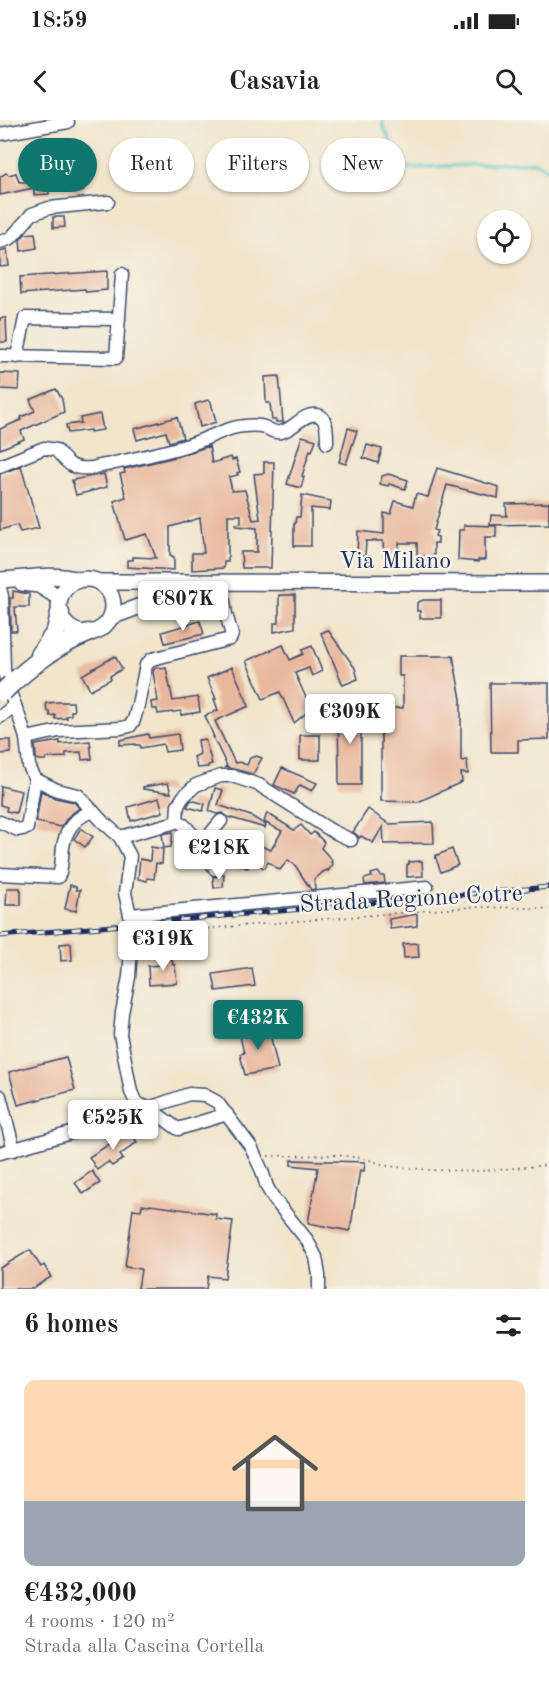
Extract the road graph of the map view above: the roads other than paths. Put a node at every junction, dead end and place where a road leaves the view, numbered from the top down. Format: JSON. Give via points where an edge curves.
{"nodes":[{"id":1,"x":68,"y":122,"type":"dead end"},
{"id":2,"x":0,"y":134,"type":"edge"},
{"id":3,"x":108,"y":202,"type":"dead end"},
{"id":4,"x":0,"y":242,"type":"edge"},
{"id":5,"x":122,"y":274,"type":"dead end"},
{"id":6,"x":119,"y":319,"type":"junction"},
{"id":7,"x":0,"y":356,"type":"edge"},
{"id":8,"x":16,"y":357,"type":"junction"},
{"id":9,"x":327,"y":443,"type":"dead end"},
{"id":10,"x":0,"y":466,"type":"edge"},
{"id":11,"x":78,"y":580,"type":"junction"},
{"id":12,"x":2,"y":582,"type":"edge"},
{"id":13,"x":99,"y":582,"type":"junction"},
{"id":14,"x":240,"y":583,"type":"junction"},
{"id":15,"x":549,"y":583,"type":"edge"},
{"id":16,"x":221,"y":586,"type":"junction"},
{"id":17,"x":60,"y":606,"type":"junction"},
{"id":18,"x":111,"y":616,"type":"junction"},
{"id":19,"x":88,"y":633,"type":"junction"},
{"id":20,"x":34,"y":664,"type":"junction"},
{"id":21,"x":7,"y":694,"type":"edge"},
{"id":22,"x":0,"y":717,"type":"edge"},
{"id":23,"x":26,"y":738,"type":"junction"},
{"id":24,"x":35,"y":779,"type":"junction"},
{"id":25,"x":93,"y":811,"type":"junction"},
{"id":26,"x":177,"y":820,"type":"junction"},
{"id":27,"x":221,"y":821,"type":"dead end"},
{"id":28,"x":0,"y":822,"type":"edge"},
{"id":29,"x":120,"y":837,"type":"junction"},
{"id":30,"x":351,"y":840,"type":"dead end"},
{"id":31,"x":202,"y":844,"type":"junction"},
{"id":32,"x":215,"y":869,"type":"dead end"},
{"id":33,"x":0,"y":874,"type":"edge"},
{"id":34,"x":427,"y":887,"type":"dead end"},
{"id":35,"x":130,"y":915,"type":"junction"},
{"id":36,"x":0,"y":1096,"type":"edge"},
{"id":37,"x":149,"y":1108,"type":"junction"},
{"id":38,"x":227,"y":1114,"type":"junction"},
{"id":39,"x":14,"y":1150,"type":"junction"},
{"id":40,"x":0,"y":1153,"type":"edge"},
{"id":41,"x":319,"y":1289,"type":"edge"}],
"edges":[{"from":1,"to":2,"type":"street"},
{"from":3,"to":4,"type":"street","via":[[49,208],[32,214],[11,238]]},
{"from":5,"to":6,"type":"street"},
{"from":6,"to":8,"type":"street","via":[[25,318]]},
{"from":6,"to":8,"type":"street","via":[[116,358]]},
{"from":7,"to":8,"type":"street"},
{"from":9,"to":10,"type":"street","via":[[326,426],[318,415],[280,433],[254,425],[238,427],[188,446],[92,468],[73,468],[56,450],[44,448]]},
{"from":11,"to":12,"type":"main road","via":[[65,576]]},
{"from":11,"to":13,"type":"main road"},
{"from":11,"to":17,"type":"main road","via":[[67,587]]},
{"from":12,"to":17,"type":"main road","via":[[39,585]]},
{"from":12,"to":21,"type":"street"},
{"from":13,"to":14,"type":"main road","name":"Via Milano"},
{"from":13,"to":18,"type":"main road","via":[[111,593]]},
{"from":14,"to":15,"type":"main road","name":"Via Milano"},
{"from":14,"to":16,"type":"main road","name":"Via Milano"},
{"from":16,"to":18,"type":"main road","name":"Via Milano","via":[[170,595]]},
{"from":16,"to":23,"type":"street","via":[[230,639],[152,659],[146,665],[130,726],[58,731]]},
{"from":17,"to":19,"type":"main road","via":[[64,621],[71,628]]},
{"from":17,"to":20,"type":"highway","via":[[56,631]]},
{"from":18,"to":19,"type":"main road","via":[[102,628]]},
{"from":19,"to":20,"type":"highway"},
{"from":20,"to":21,"type":"highway"},
{"from":21,"to":22,"type":"street"},
{"from":21,"to":23,"type":"street"},
{"from":23,"to":24,"type":"street","via":[[29,766]]},
{"from":24,"to":25,"type":"street","via":[[78,795]]},
{"from":24,"to":28,"type":"street","via":[[27,828],[18,830]]},
{"from":25,"to":29,"type":"street"},
{"from":25,"to":33,"type":"street","via":[[75,822],[63,839],[58,877]]},
{"from":26,"to":29,"type":"street"},
{"from":26,"to":30,"type":"street","via":[[178,805],[196,786],[232,776],[259,785]]},
{"from":26,"to":31,"type":"street"},
{"from":27,"to":31,"type":"street"},
{"from":29,"to":35,"type":"street","via":[[130,856],[124,893]]},
{"from":31,"to":32,"type":"street"},
{"from":34,"to":35,"type":"street"},
{"from":35,"to":37,"type":"street","via":[[129,977],[120,1034],[131,1092],[136,1103]]},
{"from":36,"to":39,"type":"street"},
{"from":37,"to":38,"type":"street","via":[[178,1129]]},
{"from":37,"to":38,"type":"street","via":[[189,1094],[204,1095]]},
{"from":37,"to":39,"type":"street"},
{"from":38,"to":41,"type":"street","via":[[251,1147],[274,1199],[316,1257]]},
{"from":39,"to":40,"type":"street"}]}
